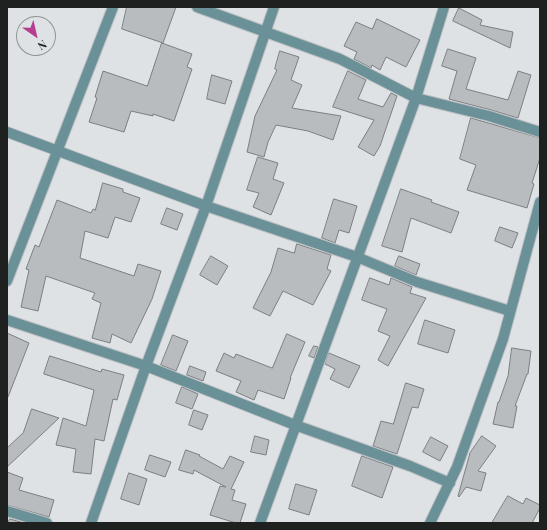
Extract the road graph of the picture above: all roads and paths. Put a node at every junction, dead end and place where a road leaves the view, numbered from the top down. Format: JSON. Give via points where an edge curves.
{"nodes":[{"id":1,"x":113,"y":7,"type":"edge"},
{"id":2,"x":197,"y":7,"type":"edge"},
{"id":3,"x":274,"y":7,"type":"edge"},
{"id":4,"x":444,"y":7,"type":"edge"},
{"id":5,"x":265,"y":31,"type":"junction"},
{"id":6,"x":416,"y":98,"type":"junction"},
{"id":7,"x":7,"y":132,"type":"edge"},
{"id":8,"x":540,"y":132,"type":"edge"},
{"id":9,"x":56,"y":151,"type":"junction"},
{"id":10,"x":540,"y":202,"type":"edge"},
{"id":11,"x":206,"y":206,"type":"junction"},
{"id":12,"x":357,"y":257,"type":"junction"},
{"id":13,"x":7,"y":281,"type":"edge"},
{"id":14,"x":510,"y":312,"type":"junction"},
{"id":15,"x":7,"y":320,"type":"edge"},
{"id":16,"x":146,"y":366,"type":"junction"},
{"id":17,"x":295,"y":425,"type":"junction"},
{"id":18,"x":450,"y":483,"type":"junction"},
{"id":19,"x":7,"y":511,"type":"edge"},
{"id":20,"x":47,"y":523,"type":"edge"},
{"id":21,"x":91,"y":523,"type":"edge"},
{"id":22,"x":260,"y":523,"type":"edge"},
{"id":23,"x":430,"y":523,"type":"edge"}],
"edges":[{"from":1,"to":9,"type":"street"},
{"from":2,"to":5,"type":"street"},
{"from":3,"to":5,"type":"street"},
{"from":4,"to":6,"type":"street"},
{"from":5,"to":6,"type":"street","via":[[340,59]]},
{"from":5,"to":11,"type":"street"},
{"from":6,"to":8,"type":"street"},
{"from":6,"to":12,"type":"street"},
{"from":7,"to":9,"type":"street"},
{"from":9,"to":11,"type":"street"},
{"from":9,"to":13,"type":"street"},
{"from":10,"to":14,"type":"street"},
{"from":11,"to":12,"type":"street"},
{"from":11,"to":16,"type":"street"},
{"from":12,"to":14,"type":"street","via":[[417,282]]},
{"from":12,"to":17,"type":"street"},
{"from":14,"to":18,"type":"street"},
{"from":15,"to":16,"type":"street"},
{"from":16,"to":17,"type":"street"},
{"from":16,"to":21,"type":"street"},
{"from":17,"to":18,"type":"street"},
{"from":17,"to":22,"type":"street"},
{"from":18,"to":23,"type":"street"},
{"from":19,"to":20,"type":"street"}]}
